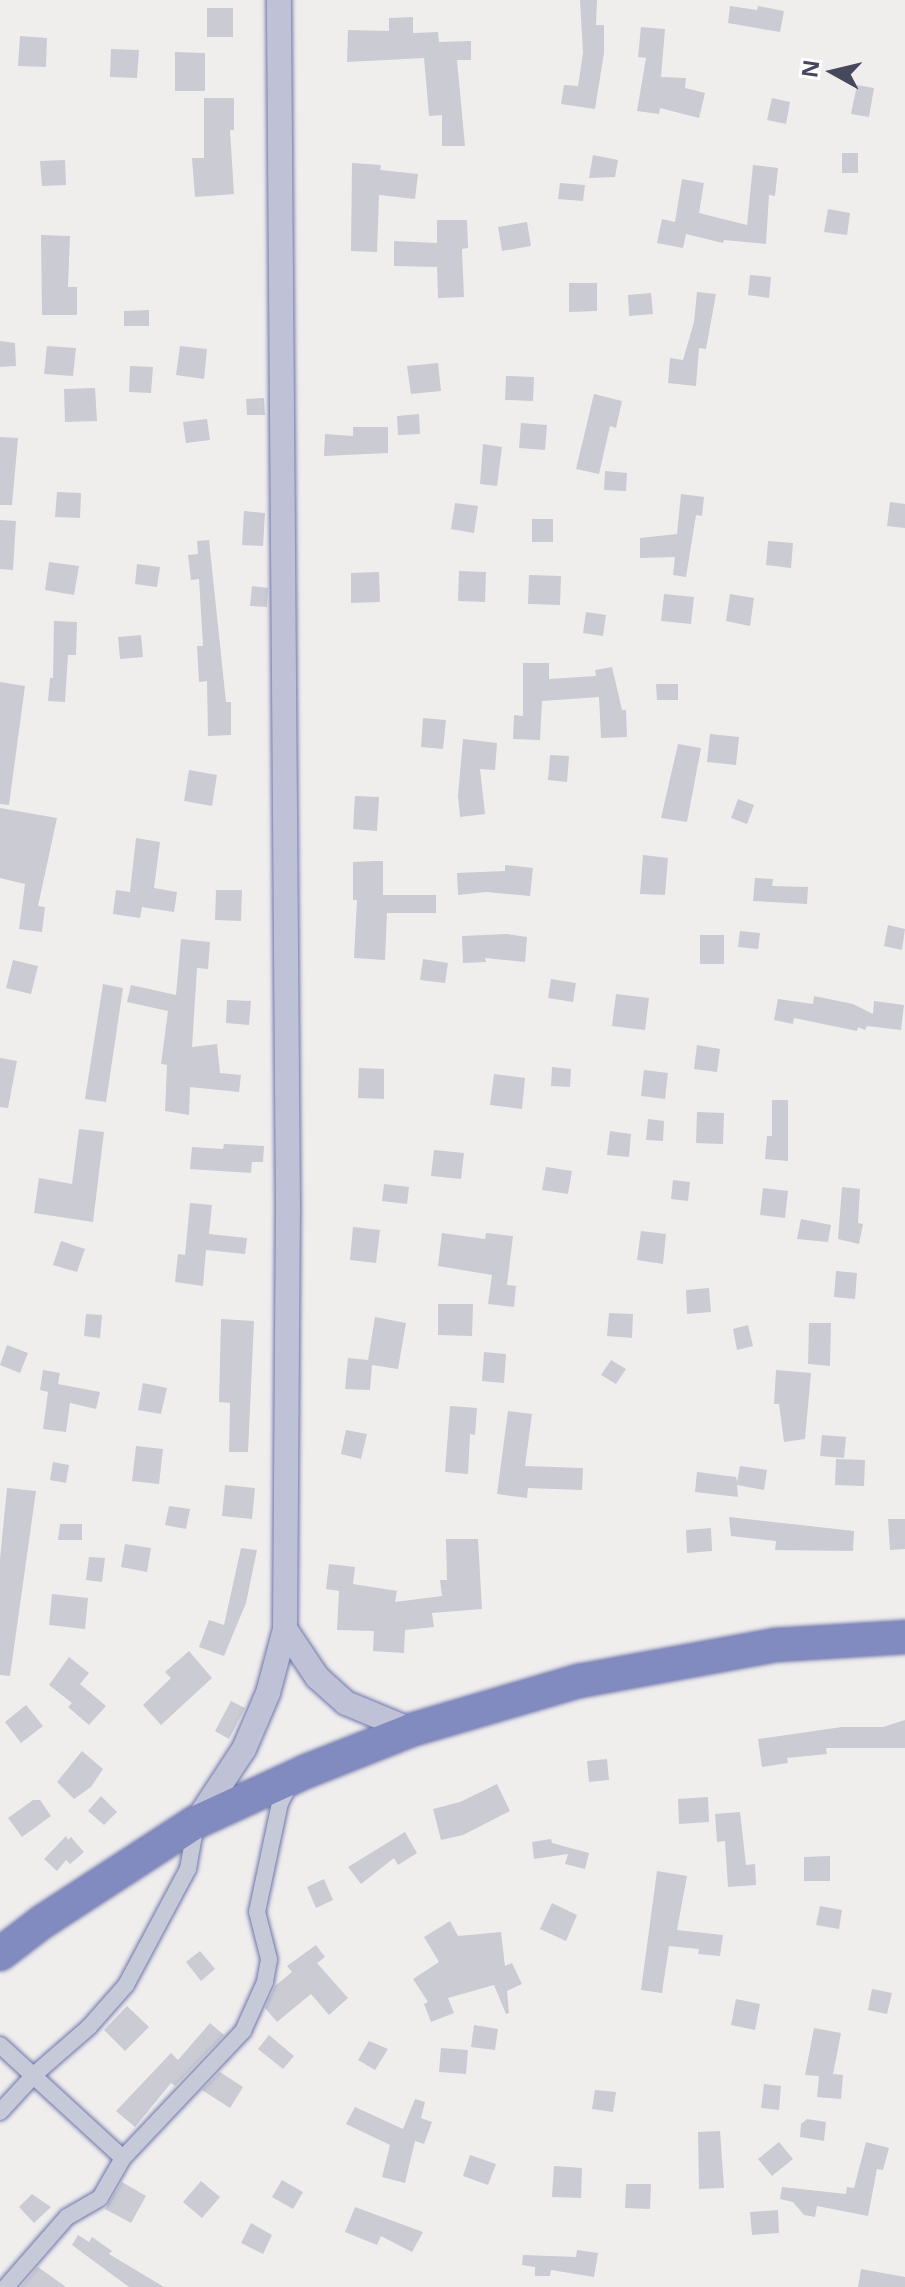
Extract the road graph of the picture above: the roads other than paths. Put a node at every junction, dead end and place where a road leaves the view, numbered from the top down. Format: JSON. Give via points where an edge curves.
{"nodes":[{"id":1,"x":279,"y":0,"type":"edge"},
{"id":2,"x":285,"y":1629,"type":"junction"},
{"id":3,"x":905,"y":1637,"type":"edge"},
{"id":4,"x":411,"y":1730,"type":"junction"},
{"id":5,"x":293,"y":1777,"type":"junction"},
{"id":6,"x":196,"y":1822,"type":"junction"},
{"id":7,"x":0,"y":1954,"type":"edge"},
{"id":8,"x":0,"y":2045,"type":"edge"},
{"id":9,"x":35,"y":2074,"type":"junction"},
{"id":10,"x":0,"y":2112,"type":"edge"},
{"id":11,"x":123,"y":2158,"type":"junction"},
{"id":12,"x":6,"y":2287,"type":"edge"}],
"edges":[{"from":1,"to":2,"type":"main road","via":[[288,1213]]},
{"from":2,"to":4,"type":"main road","via":[[317,1677],[346,1703]]},
{"from":2,"to":6,"type":"main road","via":[[268,1693],[244,1749]]},
{"from":3,"to":4,"type":"highway","via":[[776,1645],[579,1681]]},
{"from":4,"to":5,"type":"highway"},
{"from":5,"to":6,"type":"highway"},
{"from":5,"to":11,"type":"street","via":[[280,1803],[257,1912],[269,1959],[265,1982],[243,2031]]},
{"from":6,"to":7,"type":"highway"},
{"from":6,"to":9,"type":"street","via":[[188,1869],[126,1985],[89,2027]]},
{"from":8,"to":9,"type":"street"},
{"from":9,"to":10,"type":"street"},
{"from":9,"to":11,"type":"street"},
{"from":11,"to":12,"type":"street","via":[[100,2198],[67,2217]]}]}
